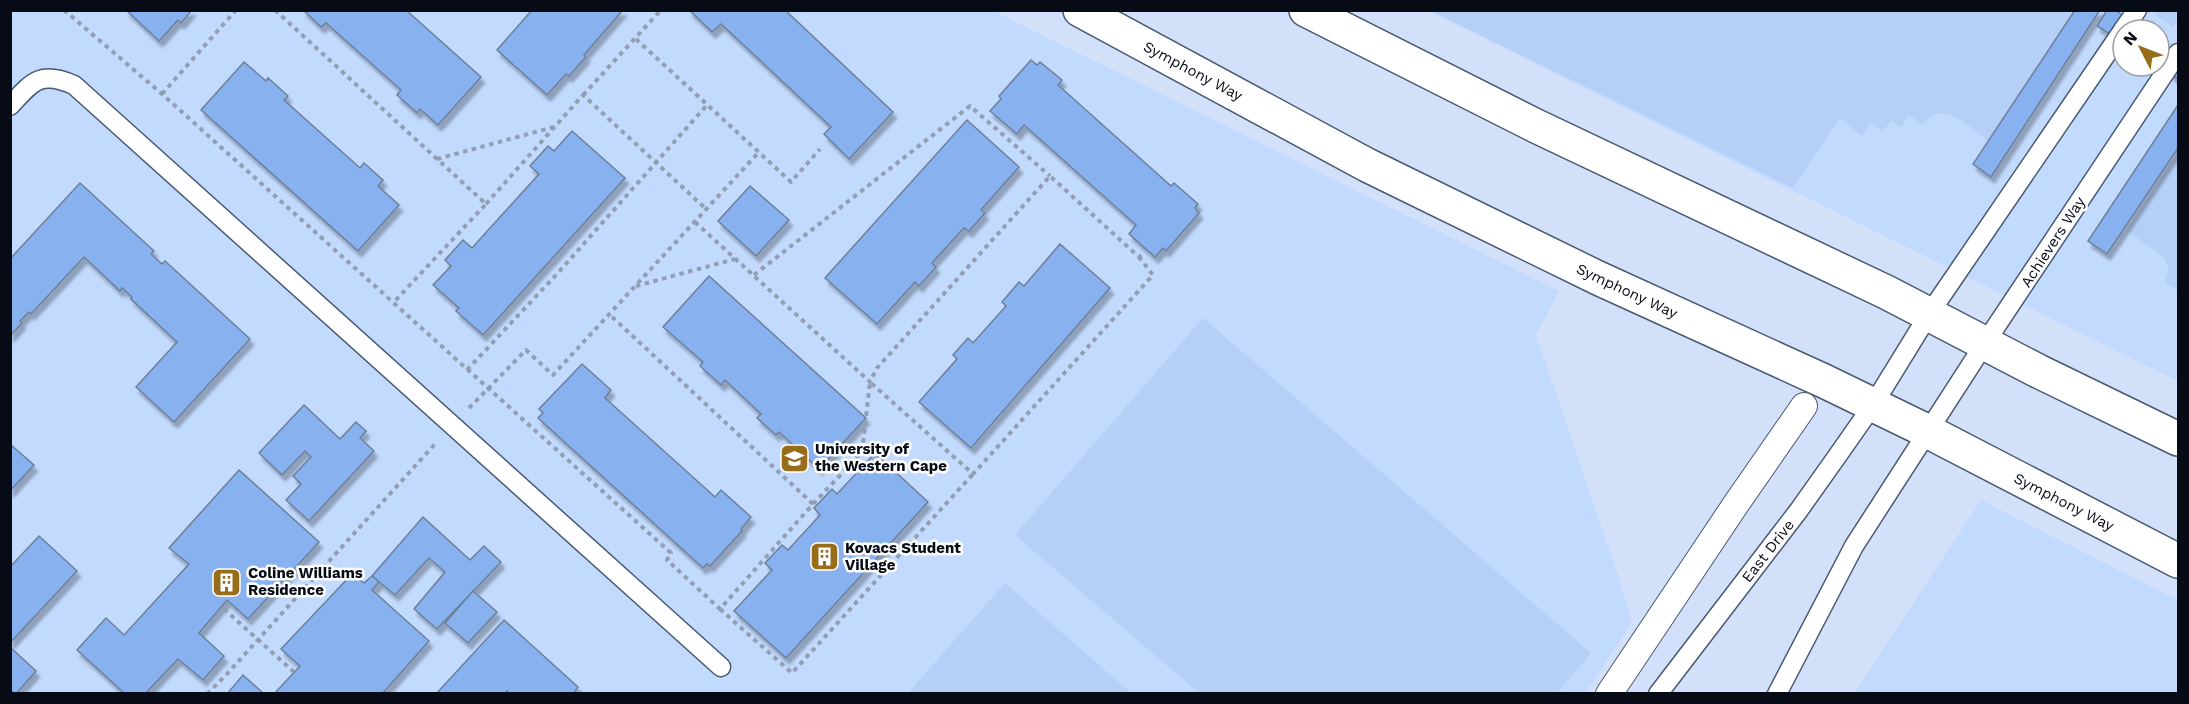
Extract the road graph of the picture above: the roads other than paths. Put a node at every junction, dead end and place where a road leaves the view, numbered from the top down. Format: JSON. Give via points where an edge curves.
{"nodes":[{"id":1,"x":1080,"y":10,"type":"edge"},
{"id":2,"x":1306,"y":10,"type":"edge"},
{"id":3,"x":2111,"y":48,"type":"edge"},
{"id":4,"x":2178,"y":53,"type":"edge"},
{"id":5,"x":10,"y":106,"type":"edge"},
{"id":6,"x":1929,"y":314,"type":"junction"},
{"id":7,"x":1985,"y":343,"type":"junction"},
{"id":8,"x":1873,"y":405,"type":"junction"},
{"id":9,"x":1804,"y":406,"type":"dead end"},
{"id":10,"x":1929,"y":432,"type":"junction"},
{"id":11,"x":2178,"y":439,"type":"edge"},
{"id":12,"x":2178,"y":561,"type":"edge"},
{"id":13,"x":721,"y":667,"type":"dead end"},
{"id":14,"x":1610,"y":693,"type":"edge"},
{"id":15,"x":1658,"y":693,"type":"edge"},
{"id":16,"x":1777,"y":693,"type":"edge"}],
"edges":[{"from":1,"to":8,"type":"main road","name":"Symphony Way","via":[[1378,170],[1598,278]]},
{"from":2,"to":6,"type":"main road","via":[[1536,126]]},
{"from":3,"to":6,"type":"lane"},
{"from":4,"to":7,"type":"lane","name":"Achievers Way"},
{"from":5,"to":13,"type":"lane","via":[[30,85],[43,78],[57,78],[74,85]]},
{"from":6,"to":7,"type":"main road"},
{"from":6,"to":8,"type":"lane"},
{"from":7,"to":10,"type":"lane","name":"Achievers Way"},
{"from":7,"to":11,"type":"main road"},
{"from":8,"to":10,"type":"main road","name":"Symphony Way"},
{"from":8,"to":15,"type":"lane","name":"East Drive","via":[[1800,510]]},
{"from":9,"to":14,"type":"street"},
{"from":10,"to":12,"type":"main road","name":"Symphony Way"},
{"from":10,"to":16,"type":"lane","via":[[1854,546]]}]}
